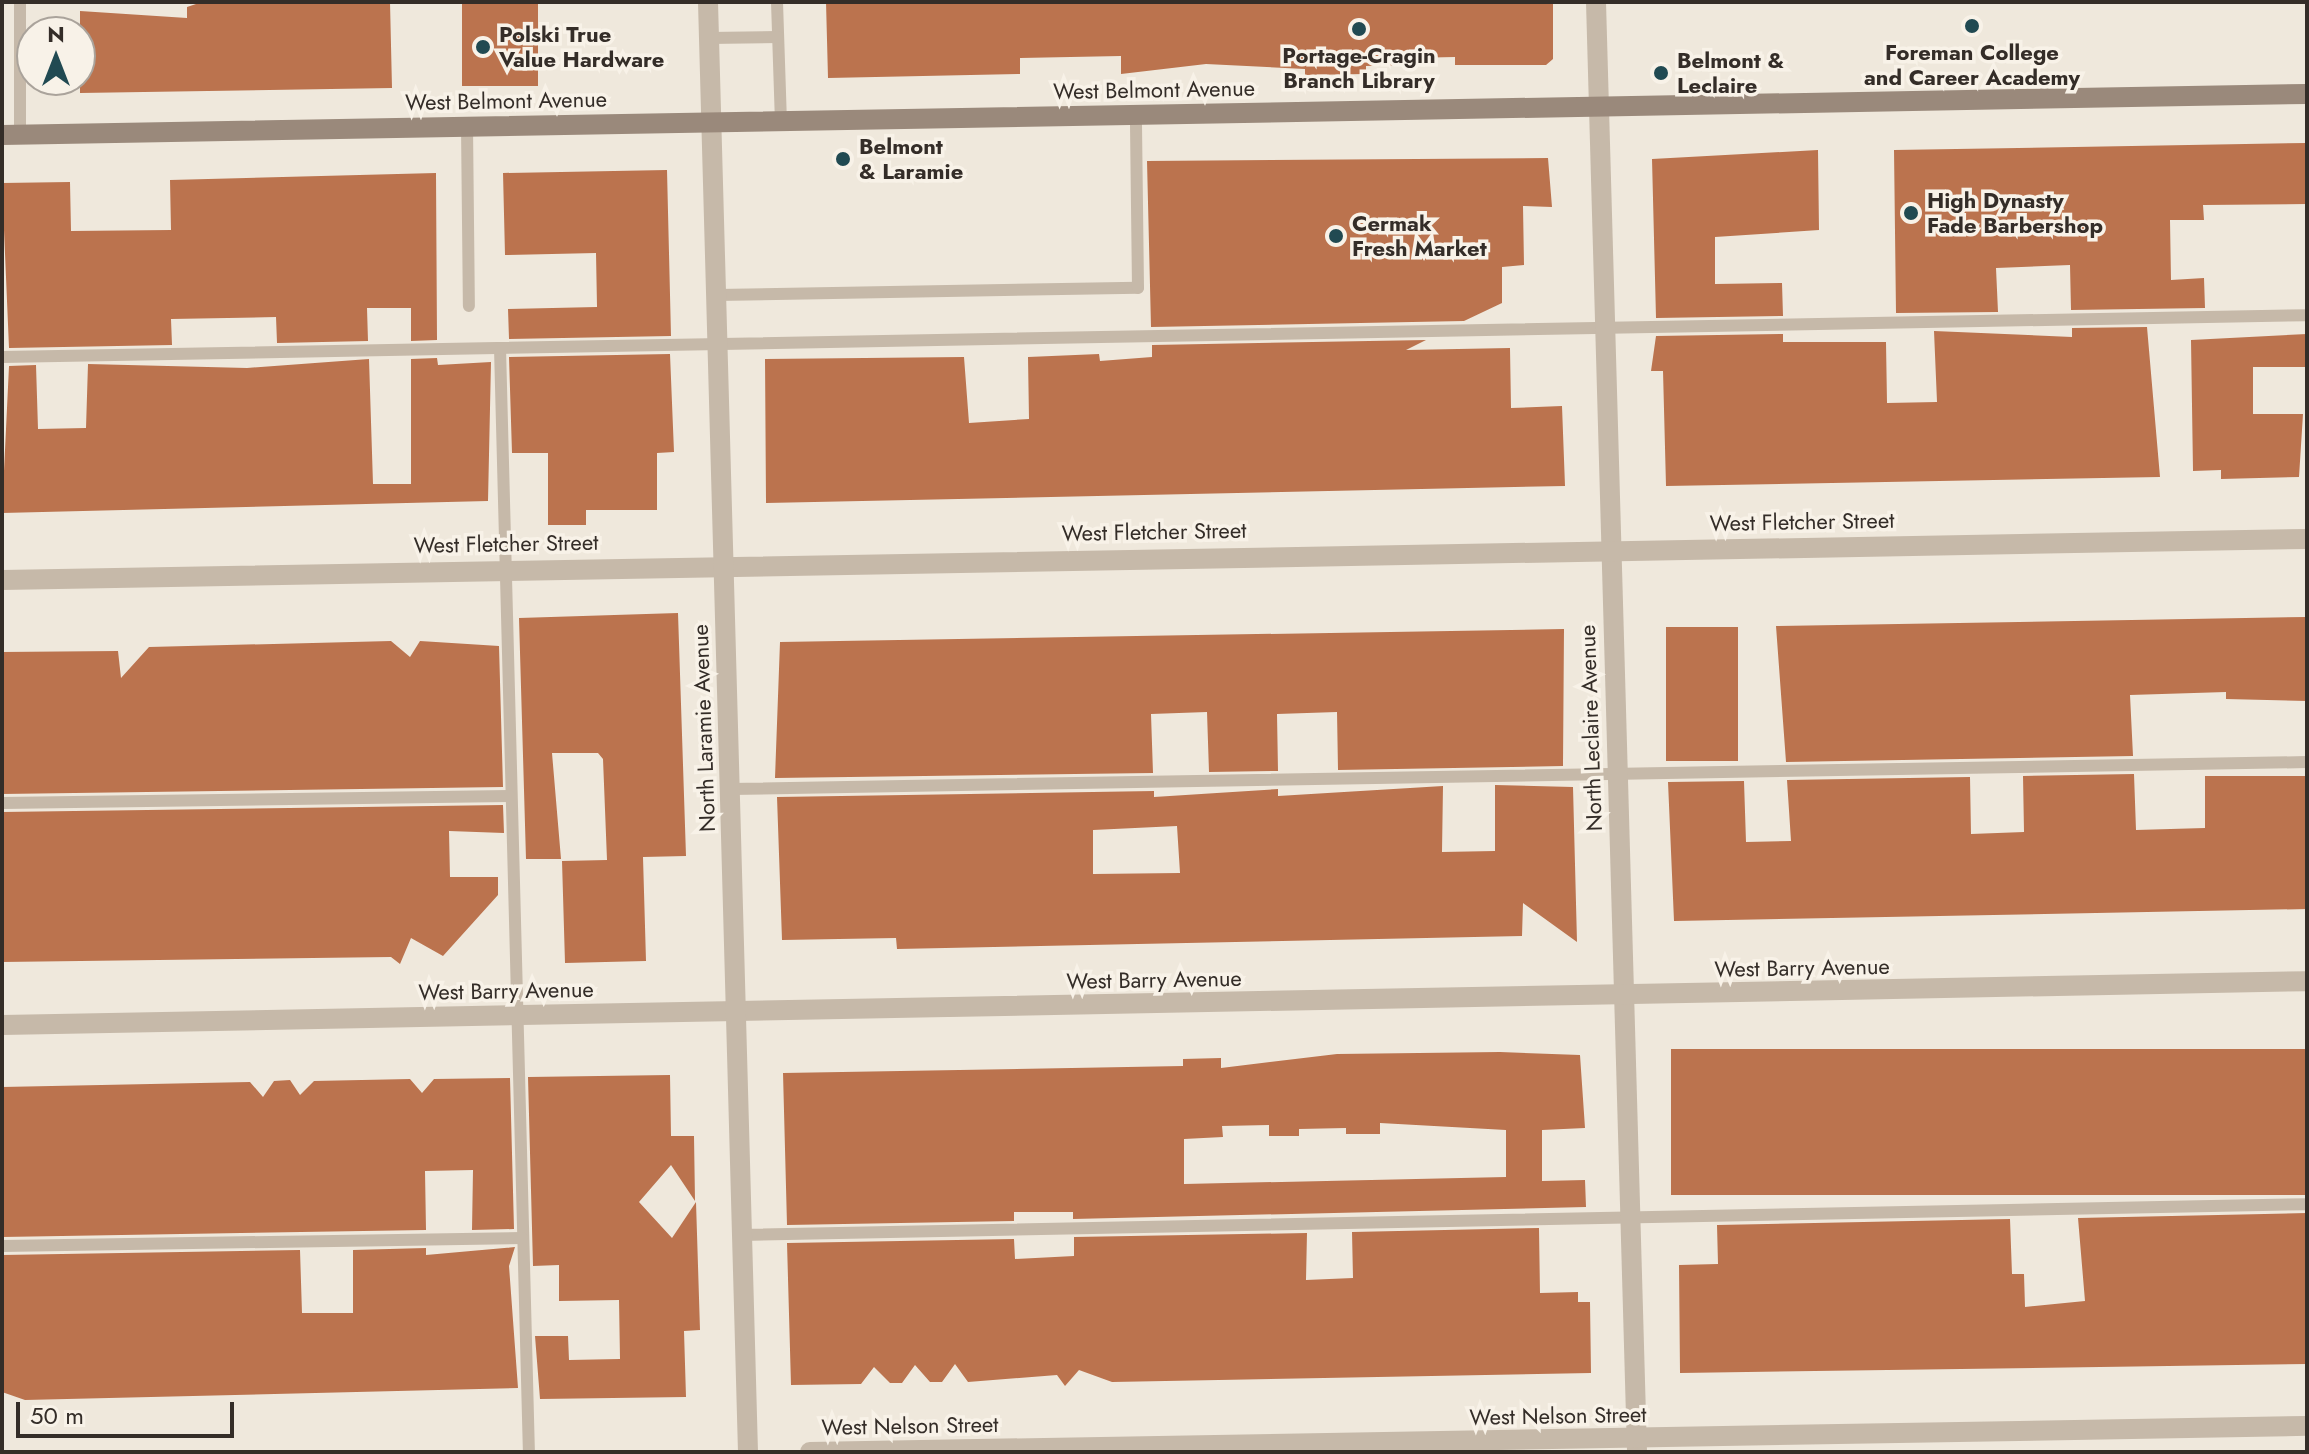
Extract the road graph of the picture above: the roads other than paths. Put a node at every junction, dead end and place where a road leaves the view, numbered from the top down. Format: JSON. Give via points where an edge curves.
{"nodes":[{"id":1,"x":20,"y":2,"type":"edge"},
{"id":2,"x":708,"y":2,"type":"edge"},
{"id":3,"x":777,"y":2,"type":"edge"},
{"id":4,"x":1596,"y":2,"type":"edge"},
{"id":5,"x":778,"y":37,"type":"junction"},
{"id":6,"x":709,"y":38,"type":"junction"},
{"id":7,"x":2307,"y":94,"type":"edge"},
{"id":8,"x":1598,"y":107,"type":"junction"},
{"id":9,"x":1136,"y":114,"type":"junction"},
{"id":10,"x":781,"y":121,"type":"junction"},
{"id":11,"x":711,"y":122,"type":"junction"},
{"id":12,"x":467,"y":126,"type":"junction"},
{"id":13,"x":11,"y":135,"type":"edge"},
{"id":14,"x":717,"y":295,"type":"junction"},
{"id":15,"x":469,"y":306,"type":"dead end"},
{"id":16,"x":2307,"y":315,"type":"edge"},
{"id":17,"x":1604,"y":328,"type":"junction"},
{"id":18,"x":718,"y":344,"type":"junction"},
{"id":19,"x":500,"y":348,"type":"junction"},
{"id":20,"x":2,"y":357,"type":"edge"},
{"id":21,"x":2307,"y":539,"type":"edge"},
{"id":22,"x":1610,"y":549,"type":"junction"},
{"id":23,"x":724,"y":563,"type":"junction"},
{"id":24,"x":504,"y":568,"type":"junction"},
{"id":25,"x":2,"y":580,"type":"edge"},
{"id":26,"x":2307,"y":762,"type":"edge"},
{"id":27,"x":1616,"y":772,"type":"junction"},
{"id":28,"x":730,"y":789,"type":"junction"},
{"id":29,"x":509,"y":796,"type":"junction"},
{"id":30,"x":2,"y":803,"type":"edge"},
{"id":31,"x":2307,"y":981,"type":"edge"},
{"id":32,"x":1623,"y":995,"type":"junction"},
{"id":33,"x":736,"y":1011,"type":"junction"},
{"id":34,"x":515,"y":1015,"type":"junction"},
{"id":35,"x":2,"y":1025,"type":"edge"},
{"id":36,"x":2307,"y":1204,"type":"edge"},
{"id":37,"x":1630,"y":1217,"type":"junction"},
{"id":38,"x":742,"y":1235,"type":"junction"},
{"id":39,"x":522,"y":1238,"type":"junction"},
{"id":40,"x":2,"y":1246,"type":"edge"},
{"id":41,"x":2307,"y":1426,"type":"edge"},
{"id":42,"x":1637,"y":1445,"type":"edge"},
{"id":43,"x":529,"y":1452,"type":"edge"},
{"id":44,"x":748,"y":1452,"type":"edge"},
{"id":45,"x":810,"y":1452,"type":"edge"}],
"edges":[{"from":1,"to":13,"type":"lane"},
{"from":2,"to":6,"type":"street","name":"North Laramie Avenue"},
{"from":3,"to":5,"type":"lane"},
{"from":4,"to":8,"type":"street","name":"North Leclaire Avenue"},
{"from":5,"to":6,"type":"lane"},
{"from":5,"to":10,"type":"lane"},
{"from":6,"to":11,"type":"street","name":"North Laramie Avenue"},
{"from":7,"to":8,"type":"main road","name":"West Belmont Avenue"},
{"from":8,"to":9,"type":"main road","name":"West Belmont Avenue"},
{"from":8,"to":17,"type":"street","name":"North Leclaire Avenue"},
{"from":9,"to":10,"type":"main road","name":"West Belmont Avenue"},
{"from":9,"to":14,"type":"lane","via":[[1138,288]]},
{"from":10,"to":11,"type":"main road","name":"West Belmont Avenue"},
{"from":11,"to":12,"type":"main road","name":"West Belmont Avenue"},
{"from":11,"to":14,"type":"street","name":"North Laramie Avenue"},
{"from":12,"to":13,"type":"main road","name":"West Belmont Avenue"},
{"from":12,"to":15,"type":"lane"},
{"from":14,"to":18,"type":"street","name":"North Laramie Avenue"},
{"from":16,"to":17,"type":"lane"},
{"from":17,"to":18,"type":"lane"},
{"from":17,"to":22,"type":"street","name":"North Leclaire Avenue"},
{"from":18,"to":19,"type":"lane"},
{"from":18,"to":23,"type":"street","name":"North Laramie Avenue"},
{"from":19,"to":20,"type":"lane"},
{"from":19,"to":24,"type":"lane"},
{"from":21,"to":22,"type":"street","name":"West Fletcher Street"},
{"from":22,"to":23,"type":"street","name":"West Fletcher Street"},
{"from":22,"to":27,"type":"street","name":"North Leclaire Avenue"},
{"from":23,"to":24,"type":"street","name":"West Fletcher Street"},
{"from":23,"to":28,"type":"street","name":"North Laramie Avenue"},
{"from":24,"to":25,"type":"street","name":"West Fletcher Street"},
{"from":24,"to":29,"type":"lane"},
{"from":26,"to":27,"type":"lane"},
{"from":27,"to":28,"type":"lane"},
{"from":27,"to":32,"type":"street","name":"North Leclaire Avenue"},
{"from":28,"to":33,"type":"street","name":"North Laramie Avenue"},
{"from":29,"to":30,"type":"lane"},
{"from":29,"to":34,"type":"lane"},
{"from":31,"to":32,"type":"street","name":"West Barry Avenue"},
{"from":32,"to":33,"type":"street","name":"West Barry Avenue"},
{"from":32,"to":37,"type":"street","name":"North Leclaire Avenue"},
{"from":33,"to":34,"type":"street","name":"West Barry Avenue"},
{"from":33,"to":38,"type":"street","name":"North Laramie Avenue"},
{"from":34,"to":35,"type":"street","name":"West Barry Avenue"},
{"from":34,"to":39,"type":"lane"},
{"from":36,"to":37,"type":"lane"},
{"from":37,"to":38,"type":"lane"},
{"from":37,"to":42,"type":"street","name":"North Leclaire Avenue"},
{"from":38,"to":44,"type":"street","name":"North Laramie Avenue"},
{"from":39,"to":40,"type":"lane"},
{"from":39,"to":43,"type":"lane"},
{"from":41,"to":42,"type":"street","name":"West Nelson Street"},
{"from":42,"to":45,"type":"street","name":"West Nelson Street"}]}
